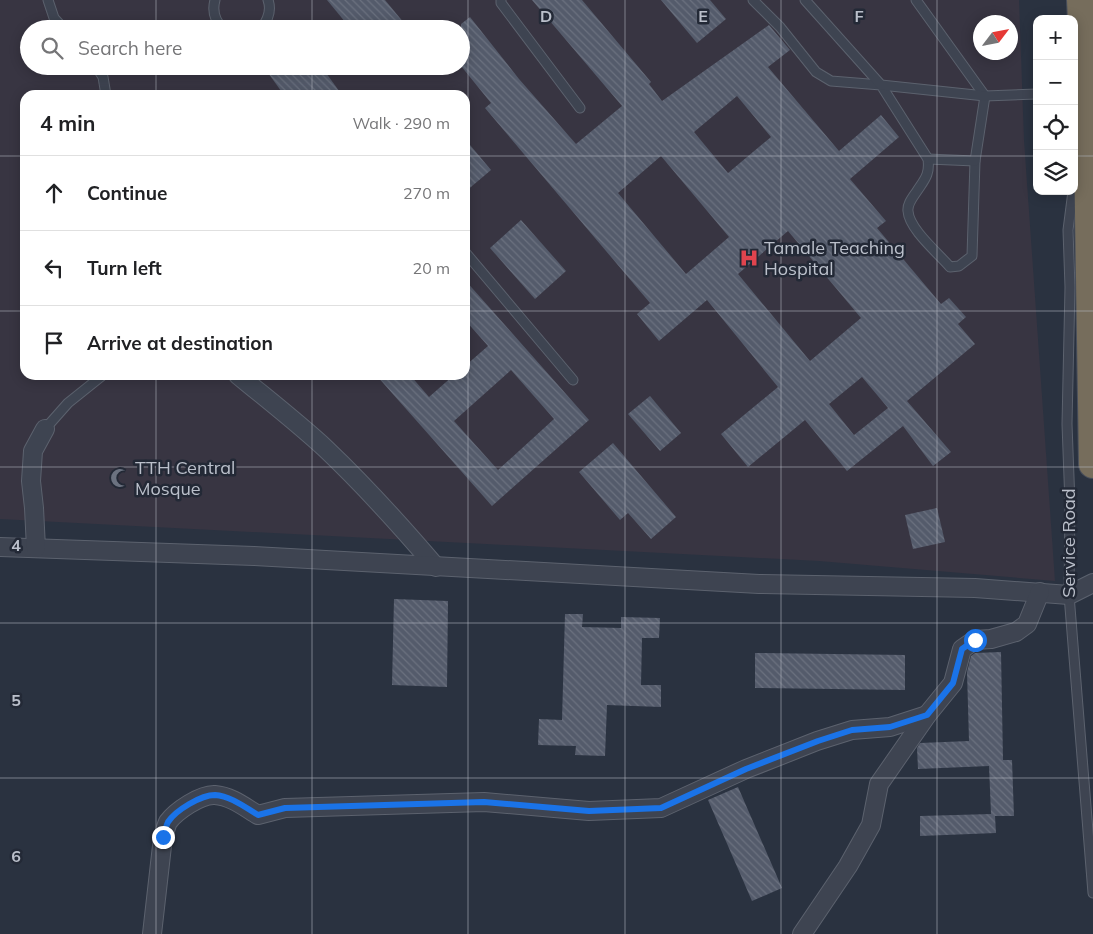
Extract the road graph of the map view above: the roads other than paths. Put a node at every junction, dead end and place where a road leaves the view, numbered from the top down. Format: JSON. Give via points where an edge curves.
{"nodes":[{"id":1,"x":48,"y":0,"type":"edge"},
{"id":2,"x":215,"y":0,"type":"edge"},
{"id":3,"x":268,"y":0,"type":"edge"},
{"id":4,"x":501,"y":0,"type":"edge"},
{"id":5,"x":752,"y":0,"type":"edge"},
{"id":6,"x":805,"y":0,"type":"edge"},
{"id":7,"x":916,"y":0,"type":"edge"},
{"id":8,"x":1081,"y":0,"type":"edge"},
{"id":9,"x":56,"y":20,"type":"edge"},
{"id":10,"x":217,"y":20,"type":"edge"},
{"id":11,"x":267,"y":20,"type":"edge"},
{"id":12,"x":102,"y":75,"type":"edge"},
{"id":13,"x":881,"y":85,"type":"junction"},
{"id":14,"x":105,"y":90,"type":"edge"},
{"id":15,"x":1033,"y":94,"type":"edge"},
{"id":16,"x":985,"y":96,"type":"junction"},
{"id":17,"x":580,"y":108,"type":"dead end"},
{"id":18,"x":928,"y":159,"type":"junction"},
{"id":19,"x":975,"y":162,"type":"junction"},
{"id":20,"x":1072,"y":195,"type":"edge"},
{"id":21,"x":470,"y":258,"type":"edge"},
{"id":22,"x":97,"y":380,"type":"edge"},
{"id":23,"x":244,"y":380,"type":"edge"},
{"id":24,"x":572,"y":380,"type":"dead end"},
{"id":25,"x":45,"y":429,"type":"joint"},
{"id":26,"x":1093,"y":464,"type":"edge"},
{"id":27,"x":0,"y":547,"type":"edge"},
{"id":28,"x":36,"y":548,"type":"junction"},
{"id":29,"x":436,"y":567,"type":"junction"},
{"id":30,"x":1093,"y":583,"type":"edge"},
{"id":31,"x":1040,"y":592,"type":"junction"},
{"id":32,"x":1069,"y":595,"type":"junction"},
{"id":33,"x":927,"y":715,"type":"junction"},
{"id":34,"x":1093,"y":894,"type":"edge"},
{"id":35,"x":152,"y":934,"type":"edge"},
{"id":36,"x":802,"y":934,"type":"edge"}],
"edges":[{"from":1,"to":9,"type":"lane"},
{"from":2,"to":10,"type":"lane","via":[[213,11]]},
{"from":3,"to":11,"type":"lane"},
{"from":4,"to":17,"type":"lane"},
{"from":5,"to":13,"type":"lane","via":[[780,27],[816,72],[831,81]]},
{"from":6,"to":13,"type":"lane"},
{"from":7,"to":16,"type":"lane"},
{"from":8,"to":26,"type":"highway"},
{"from":12,"to":14,"type":"lane"},
{"from":13,"to":16,"type":"lane"},
{"from":13,"to":18,"type":"lane"},
{"from":15,"to":16,"type":"lane"},
{"from":16,"to":19,"type":"lane"},
{"from":18,"to":19,"type":"lane"},
{"from":18,"to":19,"type":"lane","via":[[929,170],[908,210],[912,225],[950,266],[959,266],[972,256]]},
{"from":20,"to":32,"type":"lane","name":"Service Road","via":[[1068,230]]},
{"from":21,"to":24,"type":"lane"},
{"from":22,"to":25,"type":"lane","via":[[68,403]]},
{"from":23,"to":29,"type":"street","via":[[331,454]]},
{"from":25,"to":28,"type":"street","via":[[33,451],[31,481]]},
{"from":27,"to":28,"type":"street"},
{"from":28,"to":29,"type":"street"},
{"from":29,"to":31,"type":"street","via":[[759,584]]},
{"from":30,"to":32,"type":"street"},
{"from":31,"to":32,"type":"street"},
{"from":31,"to":33,"type":"street","via":[[1027,624],[1016,632],[975,640],[962,649],[953,683]]},
{"from":32,"to":34,"type":"lane","name":"Service Road"},
{"from":33,"to":35,"type":"street","via":[[890,727],[852,730],[818,741],[746,769],[661,808],[589,811],[484,802],[285,808],[258,815],[234,801],[215,795],[196,800],[168,822]]},
{"from":33,"to":36,"type":"street","via":[[879,784],[871,825]]}]}
